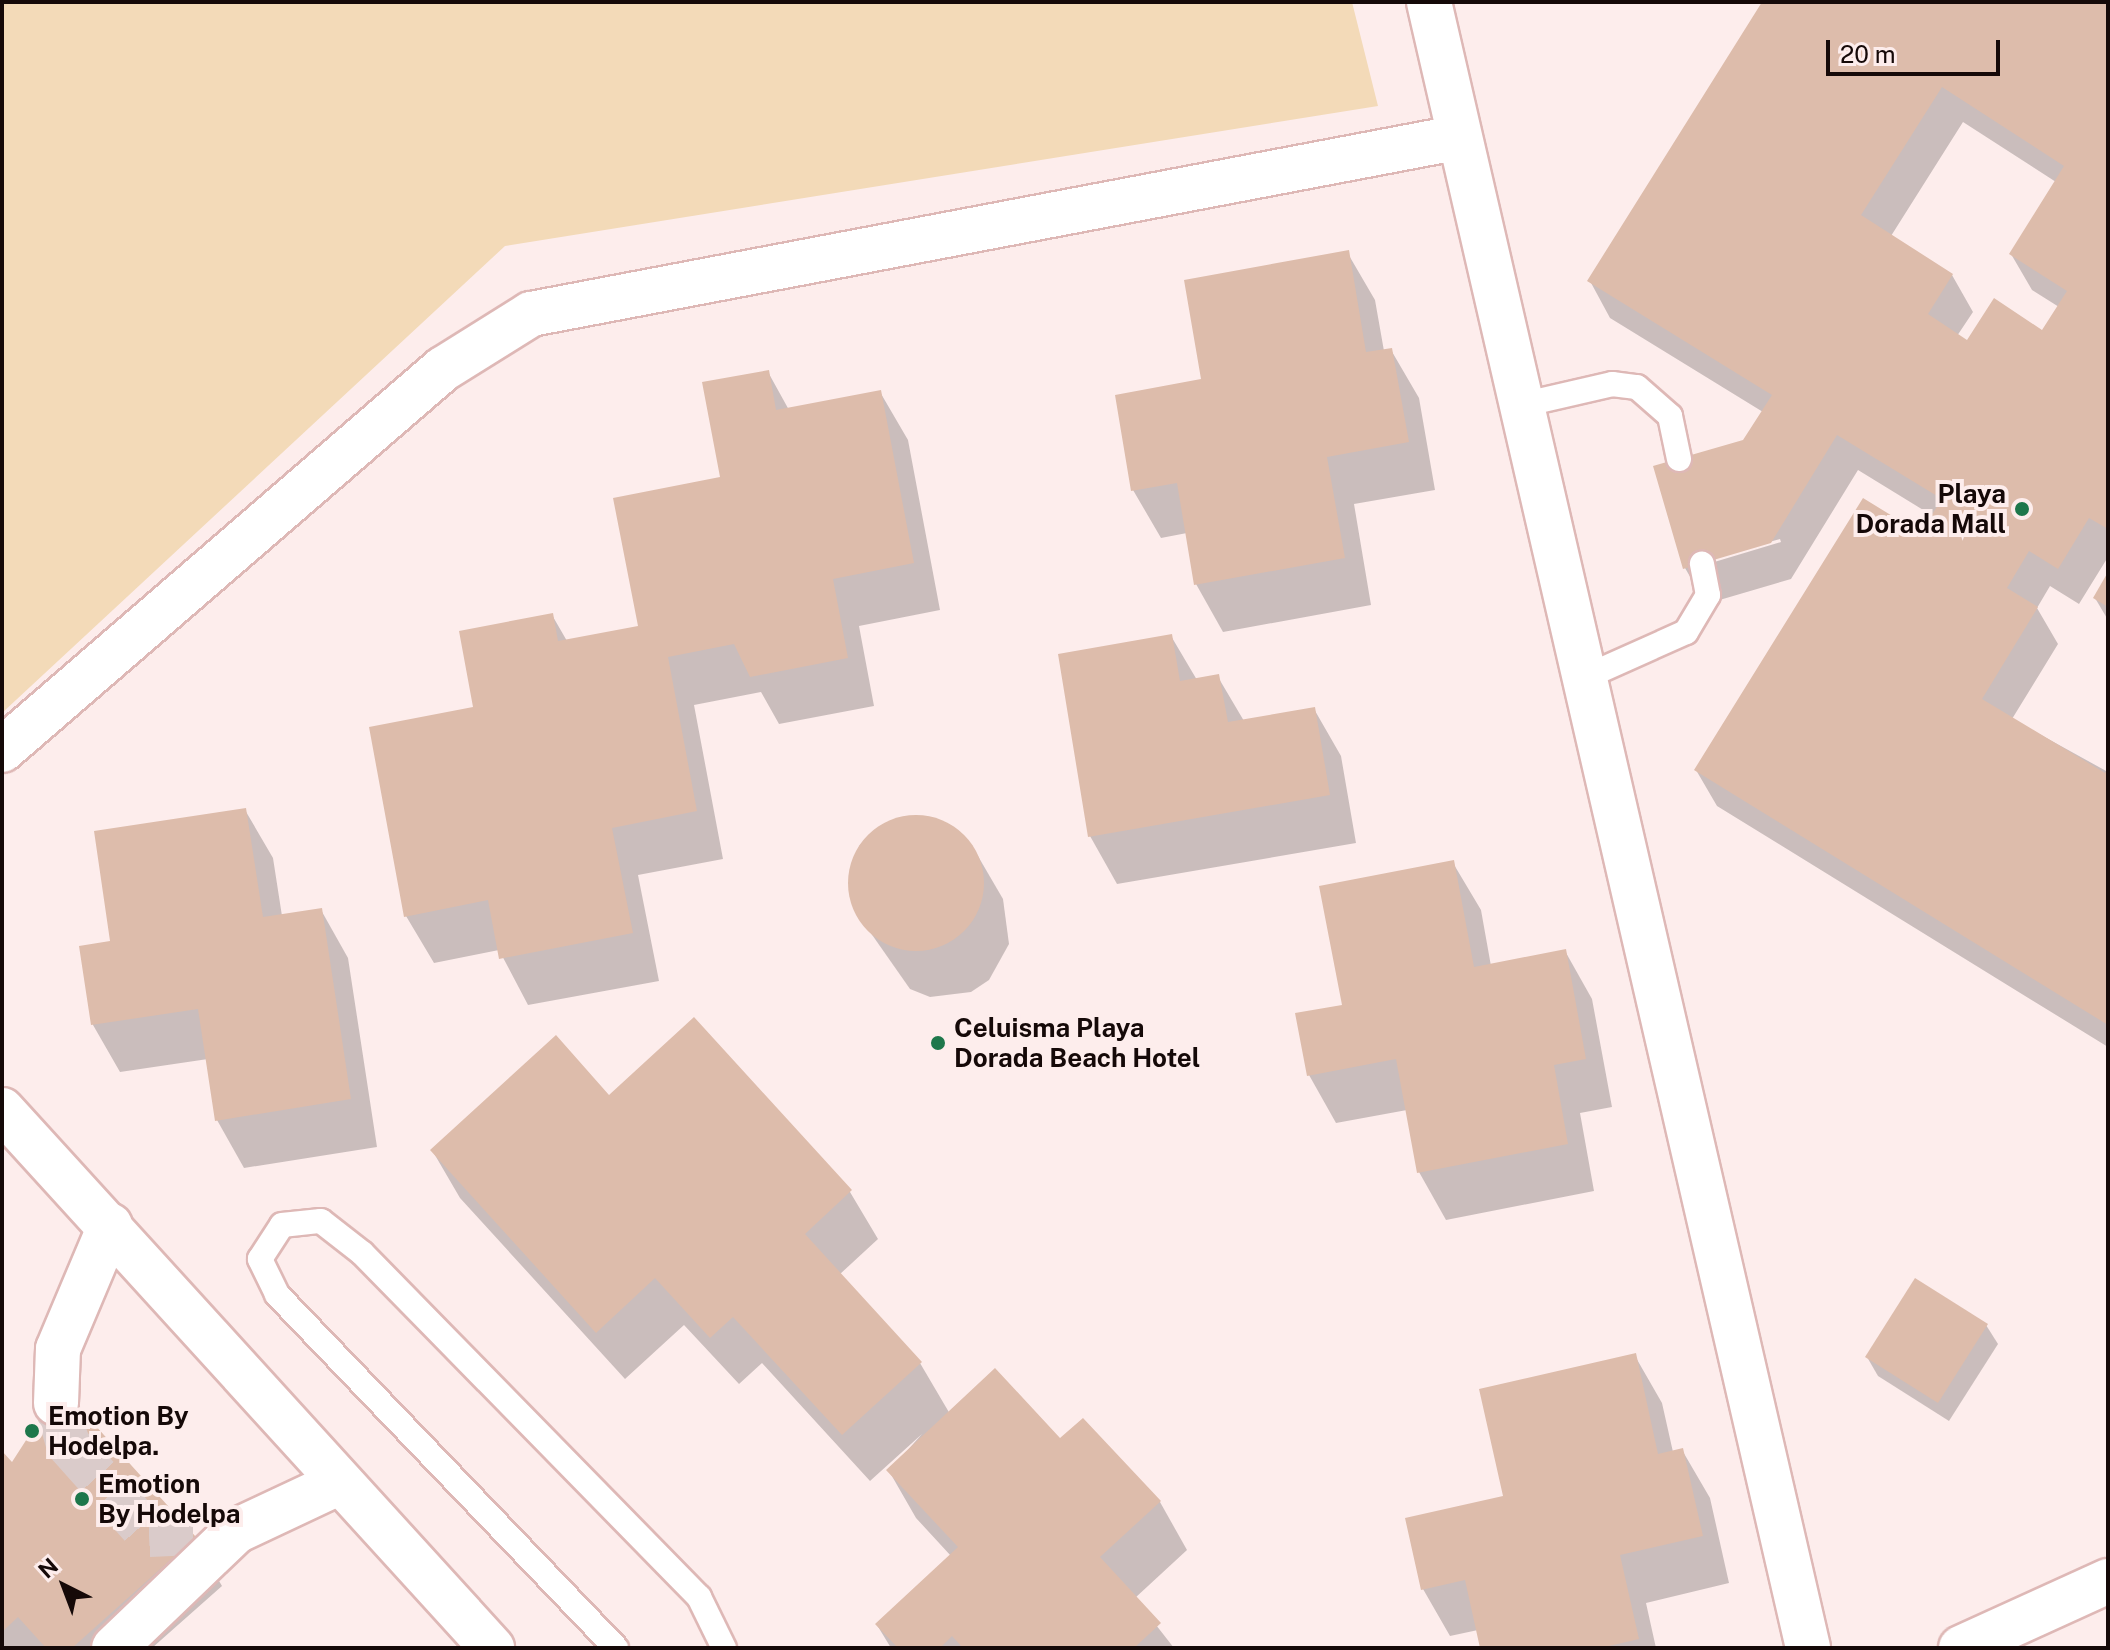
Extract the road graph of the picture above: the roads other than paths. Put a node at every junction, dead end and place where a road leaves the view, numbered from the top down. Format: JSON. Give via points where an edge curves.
{"nodes":[{"id":1,"x":1429,"y":2,"type":"edge"},
{"id":2,"x":1455,"y":138,"type":"junction"},
{"id":3,"x":1517,"y":406,"type":"junction"},
{"id":4,"x":1679,"y":459,"type":"dead end"},
{"id":5,"x":1702,"y":564,"type":"dead end"},
{"id":6,"x":1581,"y":679,"type":"junction"},
{"id":7,"x":2,"y":750,"type":"edge"},
{"id":8,"x":2,"y":1110,"type":"edge"},
{"id":9,"x":110,"y":1226,"type":"junction"},
{"id":10,"x":56,"y":1403,"type":"tunnel mouth"},
{"id":11,"x":340,"y":1482,"type":"junction"},
{"id":12,"x":2108,"y":1581,"type":"edge"},
{"id":13,"x":114,"y":1648,"type":"edge"},
{"id":14,"x":492,"y":1648,"type":"edge"},
{"id":15,"x":616,"y":1648,"type":"edge"},
{"id":16,"x":724,"y":1648,"type":"edge"},
{"id":17,"x":1808,"y":1648,"type":"edge"},
{"id":18,"x":1961,"y":1648,"type":"edge"}],
"edges":[{"from":1,"to":2,"type":"street"},
{"from":2,"to":3,"type":"street"},
{"from":2,"to":7,"type":"street","via":[[531,314],[443,369]]},
{"from":3,"to":4,"type":"lane","via":[[1612,384],[1637,387],[1670,416]]},
{"from":3,"to":6,"type":"street"},
{"from":5,"to":6,"type":"lane","via":[[1708,595],[1686,632]]},
{"from":6,"to":17,"type":"street"},
{"from":8,"to":9,"type":"street"},
{"from":9,"to":10,"type":"street","via":[[58,1349]]},
{"from":9,"to":11,"type":"street"},
{"from":11,"to":13,"type":"street","via":[[236,1531]]},
{"from":11,"to":14,"type":"street"},
{"from":12,"to":18,"type":"street"},
{"from":15,"to":16,"type":"lane","via":[[277,1294],[260,1259],[282,1225],[321,1221],[362,1253],[699,1597]]}]}
